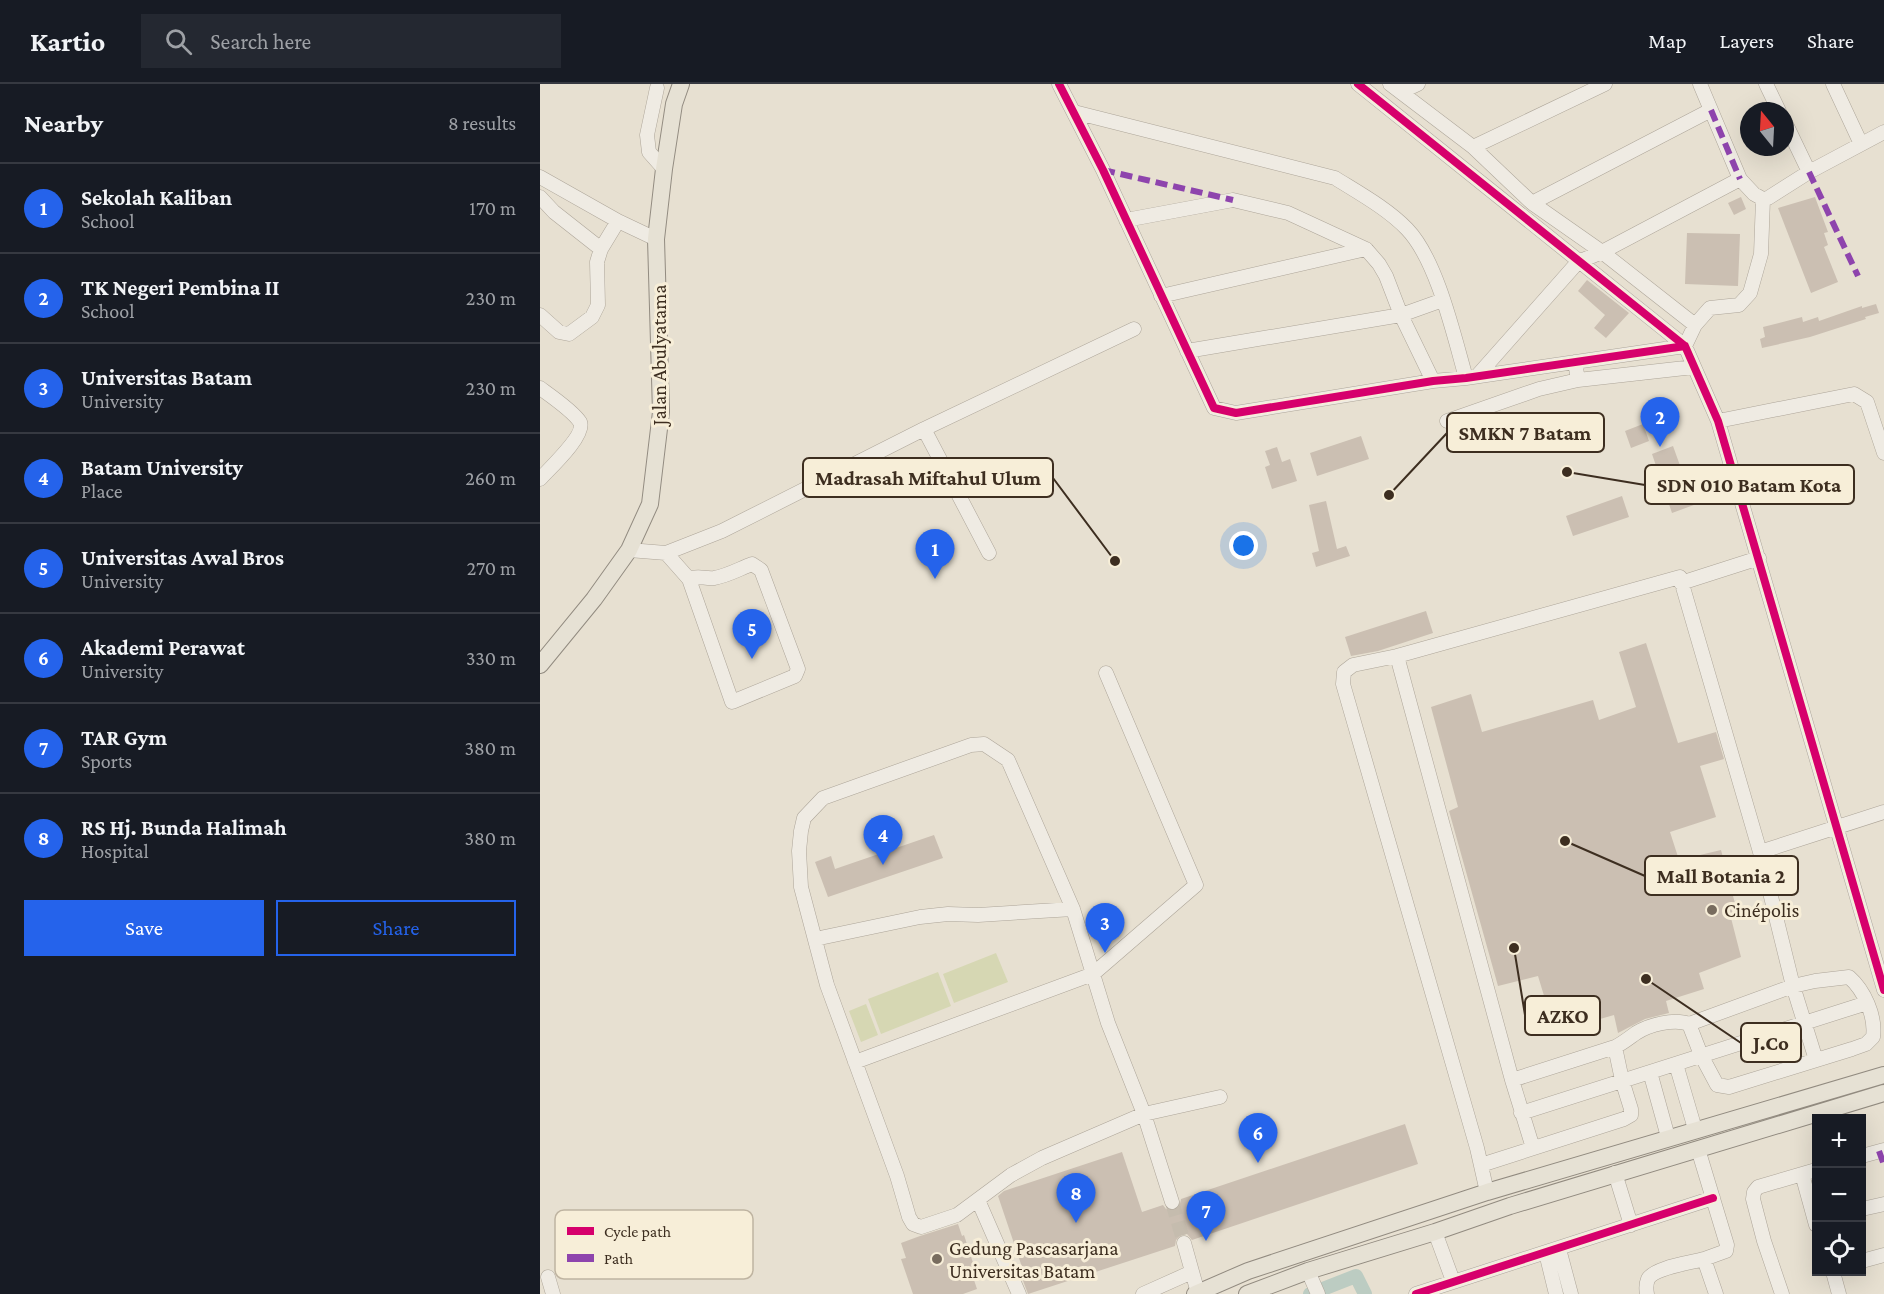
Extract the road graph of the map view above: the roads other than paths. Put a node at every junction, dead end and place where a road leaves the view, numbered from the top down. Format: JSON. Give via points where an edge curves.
{"nodes":[{"id":1,"x":681,"y":84,"type":"edge"},
{"id":2,"x":1059,"y":84,"type":"edge"},
{"id":3,"x":1358,"y":84,"type":"edge"},
{"id":4,"x":1418,"y":84,"type":"edge"},
{"id":5,"x":1605,"y":84,"type":"edge"},
{"id":6,"x":1700,"y":84,"type":"edge"},
{"id":7,"x":1766,"y":84,"type":"edge"},
{"id":8,"x":1833,"y":84,"type":"edge"},
{"id":9,"x":656,"y":86,"type":"edge"},
{"id":10,"x":1396,"y":88,"type":"edge"},
{"id":11,"x":1775,"y":102,"type":"edge"},
{"id":12,"x":674,"y":104,"type":"junction"},
{"id":13,"x":1711,"y":110,"type":"junction"},
{"id":14,"x":1074,"y":112,"type":"junction"},
{"id":15,"x":1884,"y":132,"type":"edge"},
{"id":16,"x":1794,"y":141,"type":"edge"},
{"id":17,"x":1861,"y":144,"type":"junction"},
{"id":18,"x":1473,"y":147,"type":"junction"},
{"id":19,"x":664,"y":169,"type":"junction"},
{"id":20,"x":1809,"y":172,"type":"junction"},
{"id":21,"x":540,"y":177,"type":"edge"},
{"id":22,"x":1740,"y":179,"type":"junction"},
{"id":23,"x":540,"y":197,"type":"edge"},
{"id":24,"x":1763,"y":199,"type":"junction"},
{"id":25,"x":1532,"y":202,"type":"junction"},
{"id":26,"x":1126,"y":219,"type":"junction"},
{"id":27,"x":618,"y":221,"type":"junction"},
{"id":28,"x":657,"y":238,"type":"junction"},
{"id":29,"x":601,"y":249,"type":"junction"},
{"id":30,"x":1365,"y":249,"type":"junction"},
{"id":31,"x":1602,"y":252,"type":"junction"},
{"id":32,"x":1578,"y":262,"type":"junction"},
{"id":33,"x":1161,"y":296,"type":"junction"},
{"id":34,"x":1443,"y":300,"type":"junction"},
{"id":35,"x":540,"y":315,"type":"edge"},
{"id":36,"x":1401,"y":315,"type":"junction"},
{"id":37,"x":1695,"y":325,"type":"junction"},
{"id":38,"x":1134,"y":329,"type":"dead end"},
{"id":39,"x":1685,"y":346,"type":"junction"},
{"id":40,"x":1187,"y":351,"type":"junction"},
{"id":41,"x":1575,"y":362,"type":"junction"},
{"id":42,"x":1694,"y":367,"type":"junction"},
{"id":43,"x":1535,"y":368,"type":"junction"},
{"id":44,"x":1472,"y":377,"type":"junction"},
{"id":45,"x":1578,"y":380,"type":"junction"},
{"id":46,"x":1432,"y":381,"type":"junction"},
{"id":47,"x":540,"y":388,"type":"edge"},
{"id":48,"x":1539,"y":389,"type":"junction"},
{"id":49,"x":1447,"y":421,"type":"dead end"},
{"id":50,"x":1718,"y":421,"type":"junction"},
{"id":51,"x":924,"y":429,"type":"junction"},
{"id":52,"x":1884,"y":453,"type":"edge"},
{"id":53,"x":540,"y":477,"type":"edge"},
{"id":54,"x":629,"y":550,"type":"junction"},
{"id":55,"x":666,"y":553,"type":"junction"},
{"id":56,"x":989,"y":553,"type":"dead end"},
{"id":57,"x":1758,"y":558,"type":"junction"},
{"id":58,"x":689,"y":579,"type":"junction"},
{"id":59,"x":1681,"y":583,"type":"junction"},
{"id":60,"x":1397,"y":656,"type":"junction"},
{"id":61,"x":541,"y":662,"type":"edge"},
{"id":62,"x":1106,"y":673,"type":"dead end"},
{"id":63,"x":1884,"y":812,"type":"edge"},
{"id":64,"x":1836,"y":827,"type":"junction"},
{"id":65,"x":1760,"y":852,"type":"junction"},
{"id":66,"x":1073,"y":909,"type":"junction"},
{"id":67,"x":815,"y":939,"type":"junction"},
{"id":68,"x":1880,"y":959,"type":"edge"},
{"id":69,"x":1093,"y":974,"type":"junction"},
{"id":70,"x":1793,"y":987,"type":"junction"},
{"id":71,"x":1884,"y":990,"type":"edge"},
{"id":72,"x":1867,"y":1003,"type":"junction"},
{"id":73,"x":1805,"y":1023,"type":"junction"},
{"id":74,"x":1689,"y":1024,"type":"junction"},
{"id":75,"x":1615,"y":1047,"type":"junction"},
{"id":76,"x":1701,"y":1055,"type":"junction"},
{"id":77,"x":1816,"y":1060,"type":"junction"},
{"id":78,"x":855,"y":1062,"type":"junction"},
{"id":79,"x":1676,"y":1064,"type":"junction"},
{"id":80,"x":1650,"y":1072,"type":"junction"},
{"id":81,"x":1884,"y":1075,"type":"edge"},
{"id":82,"x":1512,"y":1080,"type":"junction"},
{"id":83,"x":1622,"y":1080,"type":"junction"},
{"id":84,"x":1884,"y":1093,"type":"edge"},
{"id":85,"x":1220,"y":1097,"type":"dead end"},
{"id":86,"x":1521,"y":1113,"type":"junction"},
{"id":87,"x":1144,"y":1114,"type":"junction"},
{"id":88,"x":1695,"y":1129,"type":"junction"},
{"id":89,"x":1668,"y":1137,"type":"junction"},
{"id":90,"x":1533,"y":1148,"type":"junction"},
{"id":91,"x":1698,"y":1149,"type":"junction"},
{"id":92,"x":1884,"y":1150,"type":"edge"},
{"id":93,"x":1866,"y":1155,"type":"edge"},
{"id":94,"x":1481,"y":1165,"type":"junction"},
{"id":95,"x":1812,"y":1171,"type":"edge"},
{"id":96,"x":1615,"y":1173,"type":"junction"},
{"id":97,"x":1802,"y":1174,"type":"junction"},
{"id":98,"x":1487,"y":1191,"type":"junction"},
{"id":99,"x":1713,"y":1198,"type":"junction"},
{"id":100,"x":978,"y":1200,"type":"junction"},
{"id":101,"x":1172,"y":1202,"type":"tunnel mouth"},
{"id":102,"x":1884,"y":1204,"type":"edge"},
{"id":103,"x":1812,"y":1208,"type":"edge"},
{"id":104,"x":1866,"y":1208,"type":"edge"},
{"id":105,"x":1631,"y":1225,"type":"junction"},
{"id":106,"x":1435,"y":1232,"type":"junction"},
{"id":107,"x":1365,"y":1233,"type":"junction"},
{"id":108,"x":1184,"y":1243,"type":"tunnel mouth"},
{"id":109,"x":1371,"y":1251,"type":"junction"},
{"id":110,"x":1552,"y":1251,"type":"junction"},
{"id":111,"x":1884,"y":1256,"type":"edge"},
{"id":112,"x":1704,"y":1260,"type":"junction"},
{"id":113,"x":1866,"y":1260,"type":"edge"},
{"id":114,"x":1192,"y":1272,"type":"junction"},
{"id":115,"x":1834,"y":1276,"type":"edge"},
{"id":116,"x":548,"y":1277,"type":"dead end"},
{"id":117,"x":1454,"y":1281,"type":"junction"},
{"id":118,"x":1313,"y":1283,"type":"edge"},
{"id":119,"x":1196,"y":1293,"type":"edge"},
{"id":120,"x":553,"y":1294,"type":"edge"},
{"id":121,"x":1019,"y":1294,"type":"edge"},
{"id":122,"x":1143,"y":1294,"type":"edge"},
{"id":123,"x":1247,"y":1294,"type":"edge"},
{"id":124,"x":1416,"y":1294,"type":"edge"},
{"id":125,"x":1556,"y":1294,"type":"edge"},
{"id":126,"x":1571,"y":1294,"type":"edge"},
{"id":127,"x":1647,"y":1294,"type":"edge"},
{"id":128,"x":1716,"y":1294,"type":"edge"},
{"id":129,"x":1782,"y":1294,"type":"edge"},
{"id":130,"x":1839,"y":1294,"type":"edge"}],
"edges":[{"from":1,"to":12,"type":"main road","name":"Jalan Abulyatama"},
{"from":2,"to":14,"type":"street"},
{"from":3,"to":32,"type":"street"},
{"from":4,"to":10,"type":"street"},
{"from":5,"to":18,"type":"street"},
{"from":6,"to":13,"type":"street"},
{"from":7,"to":11,"type":"street"},
{"from":8,"to":17,"type":"street"},
{"from":9,"to":12,"type":"street"},
{"from":9,"to":19,"type":"street","via":[[647,135],[649,152]]},
{"from":10,"to":18,"type":"street"},
{"from":12,"to":19,"type":"main road","name":"Jalan Abulyatama"},
{"from":13,"to":22,"type":"street"},
{"from":13,"to":25,"type":"street"},
{"from":14,"to":26,"type":"street"},
{"from":14,"to":34,"type":"street","via":[[1335,178],[1407,229],[1423,251]]},
{"from":15,"to":17,"type":"street"},
{"from":16,"to":20,"type":"street"},
{"from":17,"to":20,"type":"street"},
{"from":18,"to":25,"type":"street"},
{"from":19,"to":28,"type":"main road","name":"Jalan Abulyatama"},
{"from":20,"to":24,"type":"street"},
{"from":21,"to":27,"type":"street"},
{"from":22,"to":24,"type":"street"},
{"from":22,"to":31,"type":"street"},
{"from":23,"to":29,"type":"street"},
{"from":24,"to":37,"type":"street","via":[[1761,254],[1750,293],[1739,305],[1710,308]]},
{"from":25,"to":31,"type":"street"},
{"from":26,"to":30,"type":"street","via":[[1233,201],[1288,213]]},
{"from":26,"to":33,"type":"street"},
{"from":27,"to":28,"type":"street"},
{"from":27,"to":29,"type":"street"},
{"from":28,"to":54,"type":"main road","name":"Jalan Abulyatama","via":[[661,412],[650,504]]},
{"from":29,"to":35,"type":"street","via":[[598,305],[592,317],[569,334],[559,332]]},
{"from":30,"to":33,"type":"street"},
{"from":30,"to":36,"type":"street","via":[[1379,264]]},
{"from":31,"to":32,"type":"street"},
{"from":31,"to":37,"type":"street"},
{"from":32,"to":39,"type":"street"},
{"from":32,"to":44,"type":"street"},
{"from":33,"to":40,"type":"street"},
{"from":34,"to":36,"type":"street"},
{"from":34,"to":44,"type":"street"},
{"from":36,"to":40,"type":"street"},
{"from":36,"to":46,"type":"street"},
{"from":37,"to":39,"type":"street"},
{"from":38,"to":51,"type":"street"},
{"from":39,"to":41,"type":"street"},
{"from":39,"to":42,"type":"street"},
{"from":40,"to":46,"type":"street","via":[[1214,408],[1236,412]]},
{"from":41,"to":43,"type":"street"},
{"from":41,"to":45,"type":"street"},
{"from":42,"to":45,"type":"street"},
{"from":42,"to":50,"type":"street"},
{"from":43,"to":44,"type":"street"},
{"from":43,"to":48,"type":"street"},
{"from":44,"to":46,"type":"street"},
{"from":45,"to":48,"type":"street"},
{"from":47,"to":53,"type":"street","via":[[581,424],[575,441]]},
{"from":48,"to":49,"type":"street"},
{"from":50,"to":52,"type":"street","via":[[1854,394],[1867,402]]},
{"from":50,"to":57,"type":"street"},
{"from":51,"to":55,"type":"street","via":[[722,531]]},
{"from":51,"to":56,"type":"street"},
{"from":54,"to":55,"type":"street"},
{"from":54,"to":61,"type":"main road","name":"Jalan Abulyatama"},
{"from":55,"to":58,"type":"street"},
{"from":57,"to":59,"type":"street"},
{"from":57,"to":64,"type":"street"},
{"from":58,"to":58,"type":"street","via":[[715,578],[752,564],[758,567],[798,669],[795,676],[732,702]]},
{"from":59,"to":60,"type":"street"},
{"from":59,"to":65,"type":"street"},
{"from":60,"to":82,"type":"street"},
{"from":60,"to":94,"type":"street","via":[[1353,665],[1344,672],[1343,684]]},
{"from":62,"to":69,"type":"street","via":[[1196,885]]},
{"from":63,"to":64,"type":"street"},
{"from":64,"to":65,"type":"street"},
{"from":64,"to":68,"type":"street"},
{"from":65,"to":70,"type":"street"},
{"from":66,"to":67,"type":"street","via":[[920,917]]},
{"from":66,"to":67,"type":"street","via":[[1008,760],[984,744],[970,745],[823,798],[804,818],[799,851],[801,887]]},
{"from":66,"to":69,"type":"street"},
{"from":67,"to":78,"type":"street","via":[[826,985]]},
{"from":68,"to":71,"type":"street"},
{"from":69,"to":78,"type":"street"},
{"from":69,"to":87,"type":"street"},
{"from":70,"to":72,"type":"street","via":[[1849,977]]},
{"from":70,"to":73,"type":"street"},
{"from":70,"to":74,"type":"street"},
{"from":72,"to":73,"type":"street"},
{"from":72,"to":77,"type":"street","via":[[1873,1037],[1866,1044]]},
{"from":73,"to":76,"type":"street"},
{"from":73,"to":77,"type":"street"},
{"from":74,"to":75,"type":"street","via":[[1651,1026]]},
{"from":74,"to":76,"type":"street"},
{"from":75,"to":82,"type":"street"},
{"from":75,"to":83,"type":"street"},
{"from":76,"to":77,"type":"street","via":[[1717,1085],[1729,1087]]},
{"from":76,"to":79,"type":"street"},
{"from":78,"to":100,"type":"street","via":[[913,1224],[935,1224]]},
{"from":79,"to":80,"type":"street"},
{"from":79,"to":88,"type":"street"},
{"from":80,"to":83,"type":"street"},
{"from":80,"to":89,"type":"street"},
{"from":81,"to":88,"type":"main road"},
{"from":82,"to":86,"type":"street"},
{"from":83,"to":86,"type":"street"},
{"from":83,"to":90,"type":"street","via":[[1630,1115]]},
{"from":84,"to":91,"type":"main road"},
{"from":85,"to":87,"type":"street"},
{"from":86,"to":90,"type":"street"},
{"from":87,"to":100,"type":"street","via":[[1042,1158]]},
{"from":87,"to":101,"type":"street"},
{"from":88,"to":89,"type":"main road"},
{"from":89,"to":98,"type":"main road"},
{"from":90,"to":94,"type":"street"},
{"from":91,"to":96,"type":"main road"},
{"from":91,"to":99,"type":"street"},
{"from":92,"to":93,"type":"street"},
{"from":94,"to":98,"type":"street"},
{"from":95,"to":97,"type":"street"},
{"from":96,"to":105,"type":"street"},
{"from":96,"to":106,"type":"main road"},
{"from":97,"to":103,"type":"street"},
{"from":97,"to":129,"type":"street","via":[[1758,1187],[1754,1192],[1764,1241]]},
{"from":98,"to":107,"type":"main road"},
{"from":99,"to":105,"type":"street"},
{"from":99,"to":112,"type":"street","via":[[1727,1245],[1726,1251]]},
{"from":100,"to":121,"type":"street"},
{"from":102,"to":104,"type":"street"},
{"from":105,"to":110,"type":"street"},
{"from":106,"to":109,"type":"main road"},
{"from":106,"to":117,"type":"street"},
{"from":107,"to":109,"type":"main road"},
{"from":107,"to":119,"type":"main road","via":[[1248,1271]]},
{"from":108,"to":114,"type":"street"},
{"from":109,"to":118,"type":"main road"},
{"from":110,"to":117,"type":"street"},
{"from":110,"to":125,"type":"street"},
{"from":110,"to":126,"type":"street"},
{"from":111,"to":113,"type":"street"},
{"from":112,"to":127,"type":"street","via":[[1662,1269],[1652,1276],[1646,1286]]},
{"from":112,"to":128,"type":"street"},
{"from":114,"to":119,"type":"street"},
{"from":114,"to":122,"type":"street"},
{"from":115,"to":130,"type":"street"},
{"from":116,"to":120,"type":"street"},
{"from":117,"to":124,"type":"street"},
{"from":118,"to":123,"type":"main road"}]}
